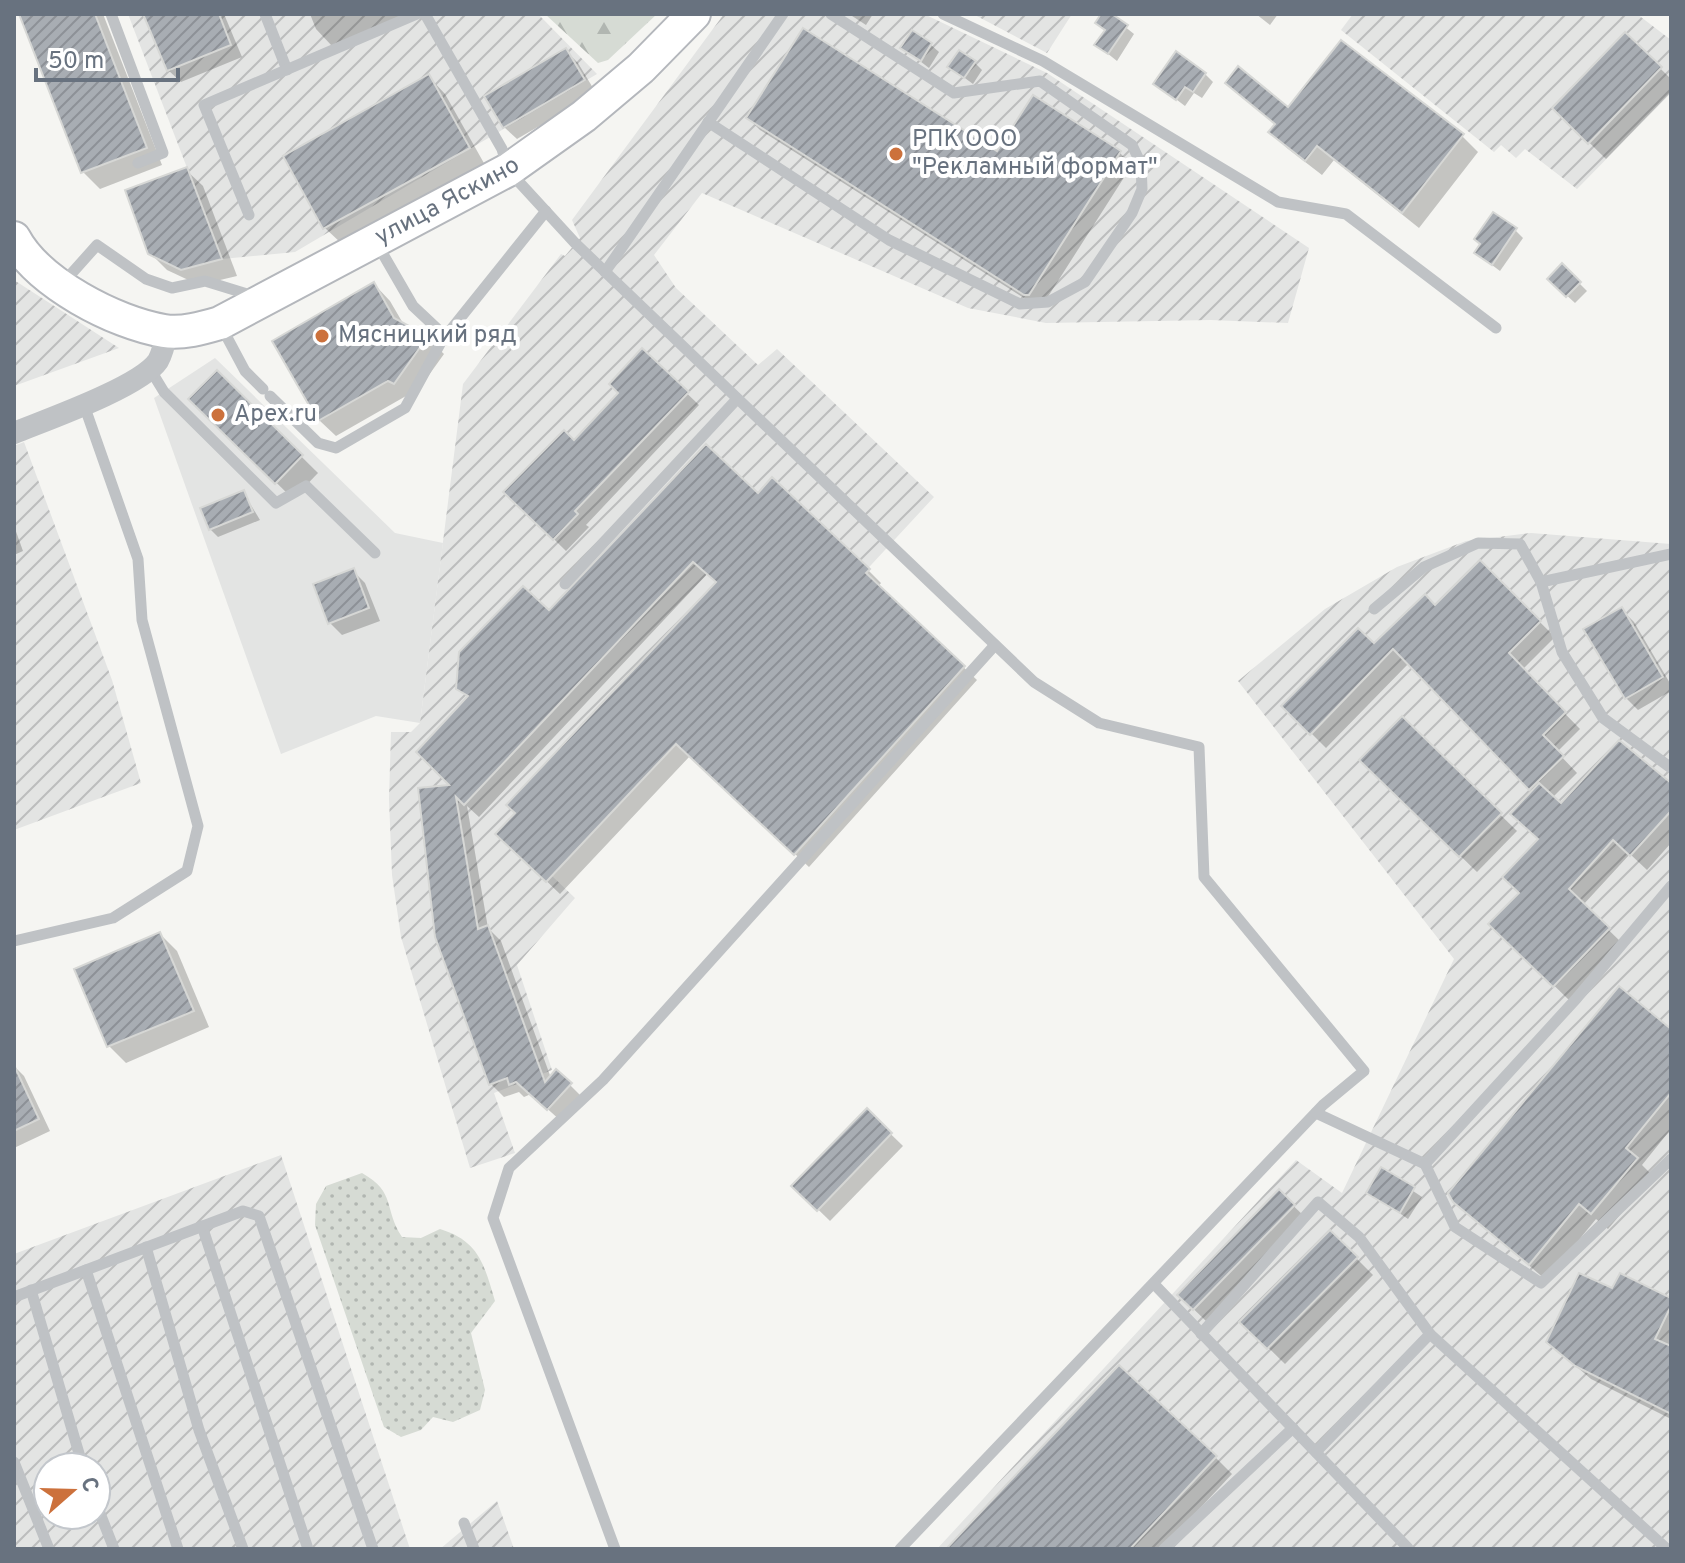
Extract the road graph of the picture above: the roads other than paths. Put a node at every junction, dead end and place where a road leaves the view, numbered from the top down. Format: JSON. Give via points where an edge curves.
{"nodes":[{"id":1,"x":111,"y":14,"type":"edge"},
{"id":2,"x":265,"y":14,"type":"edge"},
{"id":3,"x":417,"y":14,"type":"edge"},
{"id":4,"x":425,"y":14,"type":"edge"},
{"id":5,"x":694,"y":14,"type":"edge"},
{"id":6,"x":783,"y":14,"type":"edge"},
{"id":7,"x":831,"y":14,"type":"edge"},
{"id":8,"x":943,"y":14,"type":"edge"},
{"id":9,"x":287,"y":70,"type":"junction"},
{"id":10,"x":708,"y":122,"type":"junction"},
{"id":11,"x":138,"y":163,"type":"dead end"},
{"id":12,"x":508,"y":170,"type":"junction"},
{"id":13,"x":546,"y":211,"type":"junction"},
{"id":14,"x":249,"y":215,"type":"dead end"},
{"id":15,"x":14,"y":238,"type":"edge"},
{"id":16,"x":376,"y":242,"type":"junction"},
{"id":17,"x":605,"y":272,"type":"junction"},
{"id":18,"x":61,"y":286,"type":"junction"},
{"id":19,"x":264,"y":301,"type":"junction"},
{"id":20,"x":220,"y":323,"type":"junction"},
{"id":21,"x":1496,"y":328,"type":"dead end"},
{"id":22,"x":167,"y":332,"type":"junction"},
{"id":23,"x":446,"y":337,"type":"junction"},
{"id":24,"x":150,"y":369,"type":"junction"},
{"id":25,"x":737,"y":399,"type":"junction"},
{"id":26,"x":84,"y":405,"type":"junction"},
{"id":27,"x":14,"y":433,"type":"edge"},
{"id":28,"x":375,"y":553,"type":"dead end"},
{"id":29,"x":1671,"y":554,"type":"edge"},
{"id":30,"x":1541,"y":582,"type":"junction"},
{"id":31,"x":565,"y":584,"type":"dead end"},
{"id":32,"x":1374,"y":609,"type":"dead end"},
{"id":33,"x":995,"y":645,"type":"junction"},
{"id":34,"x":1671,"y":768,"type":"edge"},
{"id":35,"x":1671,"y":886,"type":"edge"},
{"id":36,"x":14,"y":941,"type":"edge"},
{"id":37,"x":1316,"y":1113,"type":"junction"},
{"id":38,"x":1671,"y":1159,"type":"edge"},
{"id":39,"x":1425,"y":1164,"type":"junction"},
{"id":40,"x":202,"y":1226,"type":"junction"},
{"id":41,"x":146,"y":1247,"type":"junction"},
{"id":42,"x":86,"y":1270,"type":"junction"},
{"id":43,"x":1154,"y":1284,"type":"junction"},
{"id":44,"x":31,"y":1290,"type":"junction"},
{"id":45,"x":14,"y":1297,"type":"edge"},
{"id":46,"x":1201,"y":1334,"type":"junction"},
{"id":47,"x":1430,"y":1334,"type":"junction"},
{"id":48,"x":1293,"y":1428,"type":"junction"},
{"id":49,"x":78,"y":1451,"type":"edge"},
{"id":50,"x":1316,"y":1452,"type":"junction"},
{"id":51,"x":14,"y":1462,"type":"edge"},
{"id":52,"x":464,"y":1523,"type":"dead end"},
{"id":53,"x":49,"y":1549,"type":"edge"},
{"id":54,"x":178,"y":1549,"type":"edge"},
{"id":55,"x":243,"y":1549,"type":"edge"},
{"id":56,"x":308,"y":1549,"type":"edge"},
{"id":57,"x":373,"y":1549,"type":"edge"},
{"id":58,"x":474,"y":1549,"type":"edge"},
{"id":59,"x":615,"y":1549,"type":"edge"},
{"id":60,"x":900,"y":1549,"type":"edge"},
{"id":61,"x":1164,"y":1549,"type":"edge"},
{"id":62,"x":1409,"y":1549,"type":"edge"},
{"id":63,"x":1667,"y":1549,"type":"edge"}],
"edges":[{"from":1,"to":11,"type":"lane","via":[[163,153]]},
{"from":2,"to":9,"type":"lane"},
{"from":3,"to":9,"type":"lane"},
{"from":4,"to":12,"type":"lane","via":[[502,149]]},
{"from":5,"to":12,"type":"street","name":"улица Яскино","via":[[584,116]]},
{"from":6,"to":10,"type":"lane"},
{"from":7,"to":10,"type":"lane","via":[[954,93],[1040,81],[1132,145],[1141,164],[1142,189],[1132,213],[1085,282],[1048,302],[1020,304],[889,240]]},
{"from":8,"to":21,"type":"lane","via":[[1043,61],[1278,202],[1346,214]]},
{"from":9,"to":14,"type":"lane","via":[[204,105]]},
{"from":10,"to":17,"type":"lane"},
{"from":12,"to":13,"type":"lane"},
{"from":12,"to":16,"type":"street","name":"улица Яскино"},
{"from":13,"to":17,"type":"lane"},
{"from":13,"to":23,"type":"lane"},
{"from":15,"to":18,"type":"street"},
{"from":16,"to":19,"type":"street","name":"улица Яскино"},
{"from":16,"to":23,"type":"lane","via":[[413,306]]},
{"from":17,"to":25,"type":"lane"},
{"from":18,"to":19,"type":"lane","via":[[97,245],[146,279],[172,288],[205,281]]},
{"from":18,"to":22,"type":"street","via":[[127,321]]},
{"from":19,"to":20,"type":"street","name":"улица Яскино"},
{"from":20,"to":22,"type":"street","name":"улица Яскино"},
{"from":20,"to":23,"type":"lane","via":[[245,371],[318,443],[336,448],[405,408]]},
{"from":22,"to":24,"type":"street"},
{"from":24,"to":26,"type":"street"},
{"from":24,"to":28,"type":"lane","via":[[164,392],[276,503],[306,486]]},
{"from":25,"to":31,"type":"lane"},
{"from":25,"to":33,"type":"lane"},
{"from":26,"to":27,"type":"street"},
{"from":26,"to":36,"type":"lane","via":[[138,559],[142,620],[198,826],[187,871],[113,918]]},
{"from":29,"to":30,"type":"lane"},
{"from":30,"to":32,"type":"lane","via":[[1520,544],[1478,543],[1424,567]]},
{"from":30,"to":34,"type":"lane","via":[[1562,652],[1603,718]]},
{"from":33,"to":37,"type":"lane","via":[[1034,682],[1099,723],[1199,747],[1204,877],[1364,1071]]},
{"from":33,"to":59,"type":"lane","via":[[603,1080],[509,1168],[493,1218]]},
{"from":35,"to":39,"type":"lane"},
{"from":37,"to":39,"type":"lane"},
{"from":37,"to":43,"type":"lane"},
{"from":38,"to":39,"type":"lane","via":[[1541,1283],[1455,1227]]},
{"from":40,"to":41,"type":"lane"},
{"from":40,"to":56,"type":"lane"},
{"from":40,"to":57,"type":"lane","via":[[243,1211],[259,1216]]},
{"from":41,"to":42,"type":"lane"},
{"from":41,"to":55,"type":"lane","via":[[199,1430]]},
{"from":42,"to":44,"type":"lane"},
{"from":42,"to":54,"type":"lane"},
{"from":43,"to":46,"type":"lane"},
{"from":43,"to":60,"type":"lane"},
{"from":44,"to":45,"type":"lane"},
{"from":44,"to":49,"type":"lane"},
{"from":46,"to":47,"type":"lane","via":[[1318,1202],[1359,1237]]},
{"from":46,"to":48,"type":"lane"},
{"from":47,"to":50,"type":"lane"},
{"from":47,"to":63,"type":"lane"},
{"from":48,"to":50,"type":"lane"},
{"from":48,"to":61,"type":"lane"},
{"from":50,"to":62,"type":"lane"},
{"from":51,"to":53,"type":"lane"},
{"from":52,"to":58,"type":"lane"}]}
